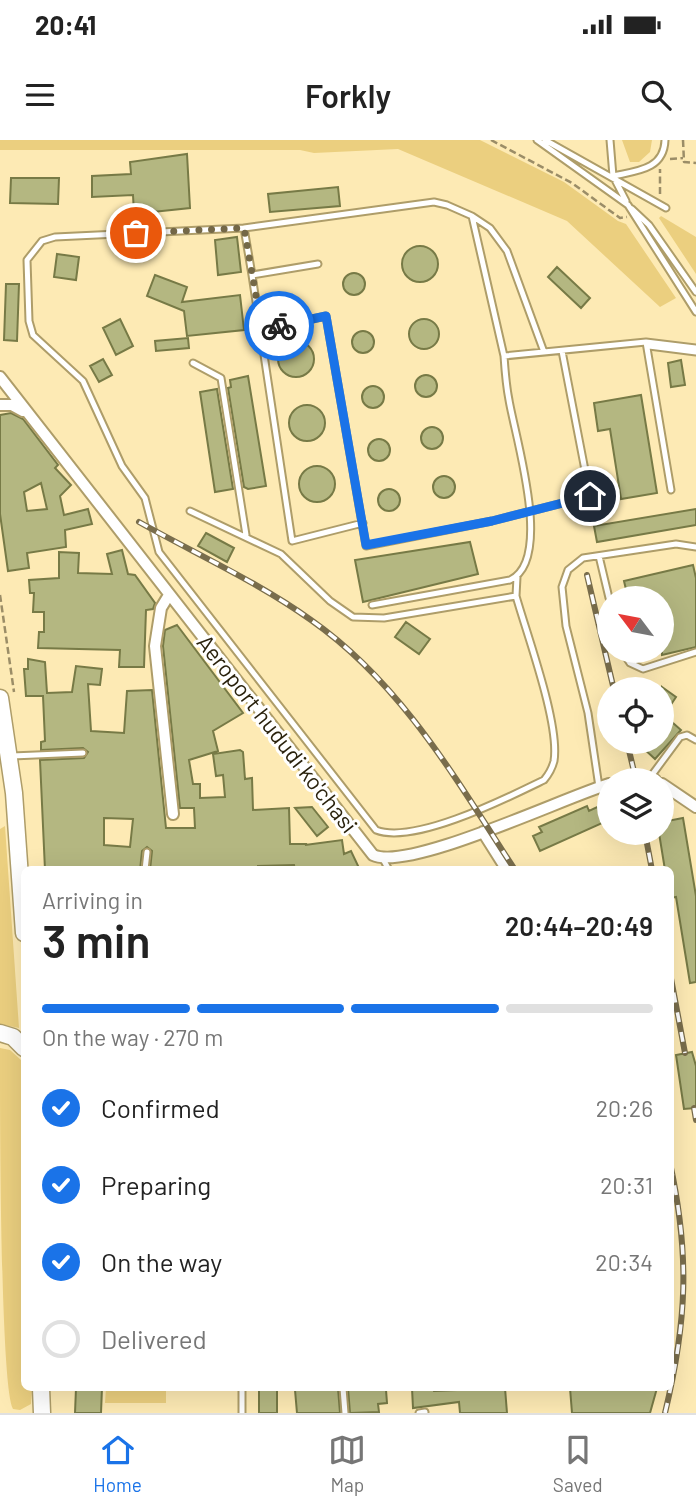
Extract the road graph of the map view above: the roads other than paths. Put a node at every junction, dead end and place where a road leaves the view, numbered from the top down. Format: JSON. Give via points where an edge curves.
{"nodes":[{"id":1,"x":537,"y":140,"type":"edge"},
{"id":2,"x":545,"y":140,"type":"edge"},
{"id":3,"x":610,"y":140,"type":"edge"},
{"id":4,"x":665,"y":140,"type":"edge"},
{"id":5,"x":613,"y":176,"type":"junction"},
{"id":6,"x":628,"y":205,"type":"junction"},
{"id":7,"x":666,"y":208,"type":"dead end"},
{"id":8,"x":472,"y":216,"type":"junction"},
{"id":9,"x":244,"y":228,"type":"junction"},
{"id":10,"x":318,"y":264,"type":"dead end"},
{"id":11,"x":252,"y":275,"type":"junction"},
{"id":12,"x":696,"y":292,"type":"edge"},
{"id":13,"x":696,"y":312,"type":"edge"},
{"id":14,"x":262,"y":330,"type":"junction"},
{"id":15,"x":646,"y":344,"type":"junction"},
{"id":16,"x":696,"y":350,"type":"edge"},
{"id":17,"x":562,"y":351,"type":"junction"},
{"id":18,"x":544,"y":352,"type":"junction"},
{"id":19,"x":504,"y":356,"type":"junction"},
{"id":20,"x":192,"y":363,"type":"dead end"},
{"id":21,"x":0,"y":377,"type":"edge"},
{"id":22,"x":0,"y":405,"type":"edge"},
{"id":23,"x":28,"y":415,"type":"junction"},
{"id":24,"x":671,"y":490,"type":"dead end"},
{"id":25,"x":190,"y":511,"type":"dead end"},
{"id":26,"x":531,"y":511,"type":"junction"},
{"id":27,"x":363,"y":523,"type":"junction"},
{"id":28,"x":246,"y":535,"type":"junction"},
{"id":29,"x":292,"y":541,"type":"junction"},
{"id":30,"x":696,"y":547,"type":"edge"},
{"id":31,"x":281,"y":554,"type":"junction"},
{"id":32,"x":599,"y":556,"type":"junction"},
{"id":33,"x":517,"y":577,"type":"junction"},
{"id":34,"x":606,"y":586,"type":"edge"},
{"id":35,"x":169,"y":595,"type":"junction"},
{"id":36,"x":516,"y":596,"type":"junction"},
{"id":37,"x":372,"y":605,"type":"dead end"},
{"id":38,"x":696,"y":652,"type":"edge"},
{"id":39,"x":674,"y":659,"type":"edge"},
{"id":40,"x":630,"y":663,"type":"edge"},
{"id":41,"x":662,"y":663,"type":"edge"},
{"id":42,"x":0,"y":698,"type":"edge"},
{"id":43,"x":696,"y":740,"type":"edge"},
{"id":44,"x":83,"y":753,"type":"dead end"},
{"id":45,"x":9,"y":757,"type":"junction"},
{"id":46,"x":600,"y":768,"type":"edge"},
{"id":47,"x":660,"y":768,"type":"edge"},
{"id":48,"x":597,"y":789,"type":"edge"},
{"id":49,"x":674,"y":792,"type":"edge"},
{"id":50,"x":14,"y":793,"type":"junction"},
{"id":51,"x":696,"y":807,"type":"edge"},
{"id":52,"x":173,"y":814,"type":"dead end"},
{"id":53,"x":0,"y":818,"type":"edge"},
{"id":54,"x":483,"y":832,"type":"junction"},
{"id":55,"x":147,"y":852,"type":"dead end"},
{"id":56,"x":383,"y":859,"type":"junction"},
{"id":57,"x":145,"y":866,"type":"edge"},
{"id":58,"x":387,"y":866,"type":"edge"},
{"id":59,"x":504,"y":866,"type":"edge"},
{"id":60,"x":21,"y":891,"type":"edge"},
{"id":61,"x":0,"y":1033,"type":"edge"},
{"id":62,"x":21,"y":1045,"type":"edge"},
{"id":63,"x":41,"y":1391,"type":"edge"},
{"id":64,"x":242,"y":1391,"type":"edge"},
{"id":65,"x":343,"y":1391,"type":"edge"},
{"id":66,"x":425,"y":1412,"type":"edge"},
{"id":67,"x":41,"y":1413,"type":"edge"},
{"id":68,"x":242,"y":1413,"type":"edge"},
{"id":69,"x":345,"y":1413,"type":"edge"},
{"id":70,"x":419,"y":1413,"type":"edge"}],
"edges":[{"from":1,"to":6,"type":"lane"},
{"from":2,"to":5,"type":"lane"},
{"from":3,"to":5,"type":"lane"},
{"from":4,"to":5,"type":"lane","via":[[662,155],[651,167]]},
{"from":5,"to":6,"type":"lane"},
{"from":5,"to":7,"type":"lane"},
{"from":6,"to":12,"type":"lane","via":[[649,225]]},
{"from":6,"to":13,"type":"lane"},
{"from":8,"to":9,"type":"lane","via":[[434,202]]},
{"from":8,"to":18,"type":"lane","via":[[490,228],[507,251]]},
{"from":8,"to":19,"type":"lane"},
{"from":9,"to":11,"type":"lane"},
{"from":9,"to":36,"type":"lane","via":[[42,241],[27,260],[29,321],[33,335],[83,381],[122,466],[145,498],[159,552],[376,830],[400,835],[468,814],[544,780],[551,771],[550,719]]},
{"from":10,"to":11,"type":"lane"},
{"from":11,"to":14,"type":"lane"},
{"from":14,"to":27,"type":"lane","via":[[326,316]]},
{"from":14,"to":29,"type":"lane"},
{"from":15,"to":16,"type":"lane"},
{"from":15,"to":17,"type":"lane"},
{"from":15,"to":24,"type":"lane"},
{"from":17,"to":18,"type":"lane"},
{"from":17,"to":26,"type":"lane","via":[[590,496]]},
{"from":18,"to":19,"type":"lane"},
{"from":19,"to":26,"type":"lane"},
{"from":20,"to":28,"type":"lane","via":[[220,378]]},
{"from":21,"to":23,"type":"street","name":"Aeroport hududi ko'chasi"},
{"from":22,"to":23,"type":"street","via":[[12,405]]},
{"from":23,"to":35,"type":"street","name":"Aeroport hududi ko'chasi"},
{"from":25,"to":28,"type":"lane"},
{"from":26,"to":27,"type":"lane","via":[[366,545]]},
{"from":26,"to":33,"type":"lane","via":[[527,560]]},
{"from":27,"to":29,"type":"lane"},
{"from":28,"to":31,"type":"lane"},
{"from":29,"to":31,"type":"lane"},
{"from":30,"to":32,"type":"lane","via":[[676,544]]},
{"from":31,"to":36,"type":"lane","via":[[352,617],[384,618]]},
{"from":32,"to":34,"type":"lane"},
{"from":32,"to":46,"type":"lane","via":[[583,558],[568,570],[562,587],[566,626]]},
{"from":33,"to":36,"type":"lane"},
{"from":33,"to":37,"type":"lane"},
{"from":35,"to":52,"type":"street","via":[[161,608],[155,646]]},
{"from":35,"to":56,"type":"street","name":"Aeroport hududi ko'chasi","via":[[365,848]]},
{"from":38,"to":39,"type":"lane"},
{"from":40,"to":41,"type":"lane","via":[[643,669]]},
{"from":42,"to":45,"type":"main road"},
{"from":43,"to":47,"type":"lane","via":[[680,737]]},
{"from":44,"to":45,"type":"lane"},
{"from":45,"to":50,"type":"main road"},
{"from":48,"to":54,"type":"street"},
{"from":49,"to":51,"type":"street"},
{"from":50,"to":53,"type":"main road"},
{"from":50,"to":60,"type":"main road"},
{"from":54,"to":56,"type":"street","via":[[409,856]]},
{"from":54,"to":59,"type":"street"},
{"from":55,"to":57,"type":"lane"},
{"from":56,"to":58,"type":"lane"},
{"from":61,"to":62,"type":"main road"},
{"from":63,"to":67,"type":"main road"},
{"from":64,"to":68,"type":"lane"},
{"from":65,"to":69,"type":"lane"},
{"from":66,"to":70,"type":"lane"}]}
